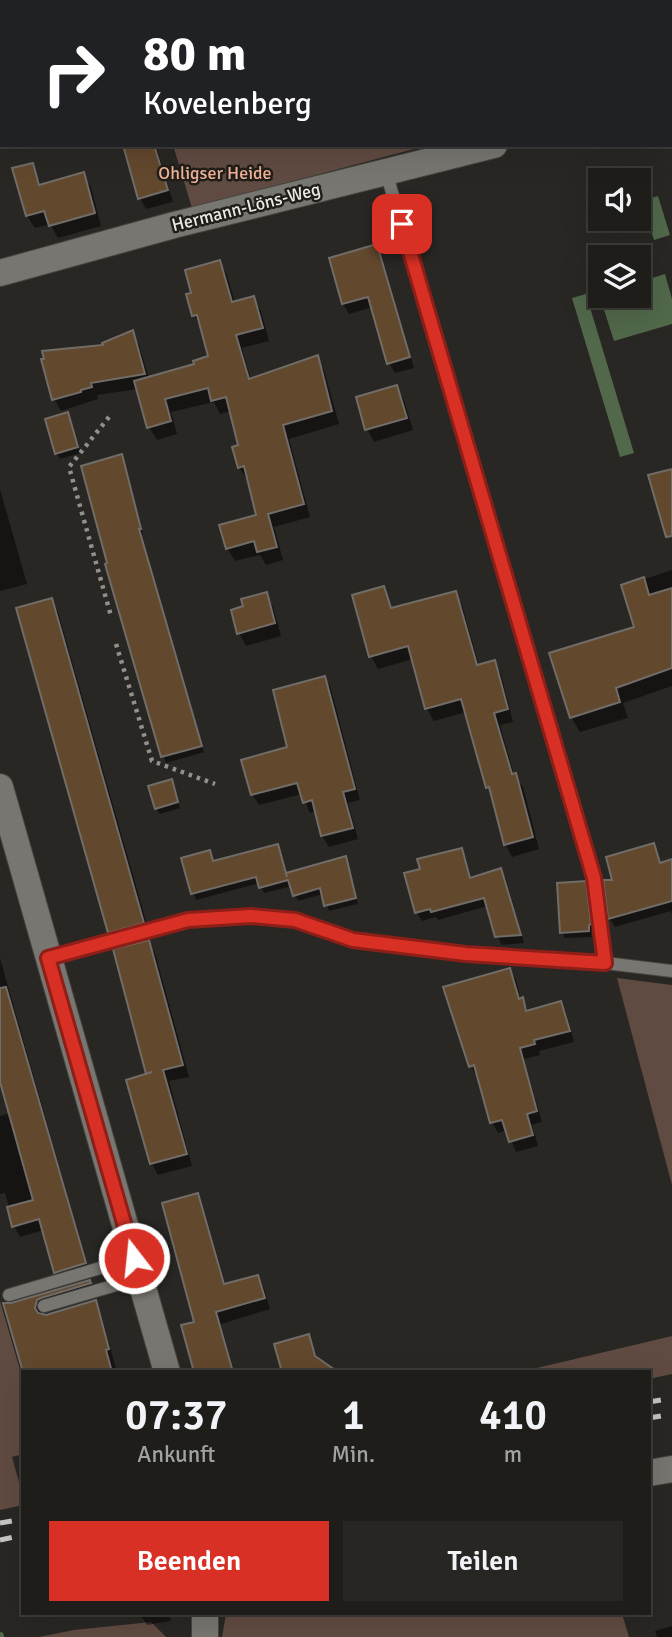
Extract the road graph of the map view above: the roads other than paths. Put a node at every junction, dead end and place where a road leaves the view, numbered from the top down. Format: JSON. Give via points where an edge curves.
{"nodes":[{"id":1,"x":486,"y":147,"type":"edge"},
{"id":2,"x":386,"y":172,"type":"junction"},
{"id":3,"x":0,"y":273,"type":"edge"},
{"id":4,"x":0,"y":787,"type":"edge"},
{"id":5,"x":48,"y":958,"type":"junction"},
{"id":6,"x":605,"y":963,"type":"junction"},
{"id":7,"x":672,"y":971,"type":"edge"},
{"id":8,"x":137,"y":1268,"type":"junction"},
{"id":9,"x":9,"y":1295,"type":"dead end"},
{"id":10,"x":44,"y":1306,"type":"dead end"},
{"id":11,"x":166,"y":1370,"type":"edge"},
{"id":12,"x":672,"y":1469,"type":"edge"},
{"id":13,"x":651,"y":1473,"type":"edge"},
{"id":14,"x":205,"y":1615,"type":"edge"},
{"id":15,"x":205,"y":1637,"type":"edge"}],
"edges":[{"from":1,"to":2,"type":"street","name":"Hermann-Löns-Weg"},
{"from":2,"to":3,"type":"street","name":"Hermann-Löns-Weg"},
{"from":2,"to":6,"type":"lane","via":[[594,878]]},
{"from":4,"to":5,"type":"street"},
{"from":5,"to":6,"type":"lane","via":[[188,920],[251,916],[295,920],[353,940],[466,954]]},
{"from":5,"to":8,"type":"street"},
{"from":6,"to":7,"type":"lane"},
{"from":8,"to":9,"type":"lane"},
{"from":8,"to":10,"type":"lane"},
{"from":8,"to":11,"type":"street"},
{"from":12,"to":13,"type":"street"},
{"from":14,"to":15,"type":"street"}]}
